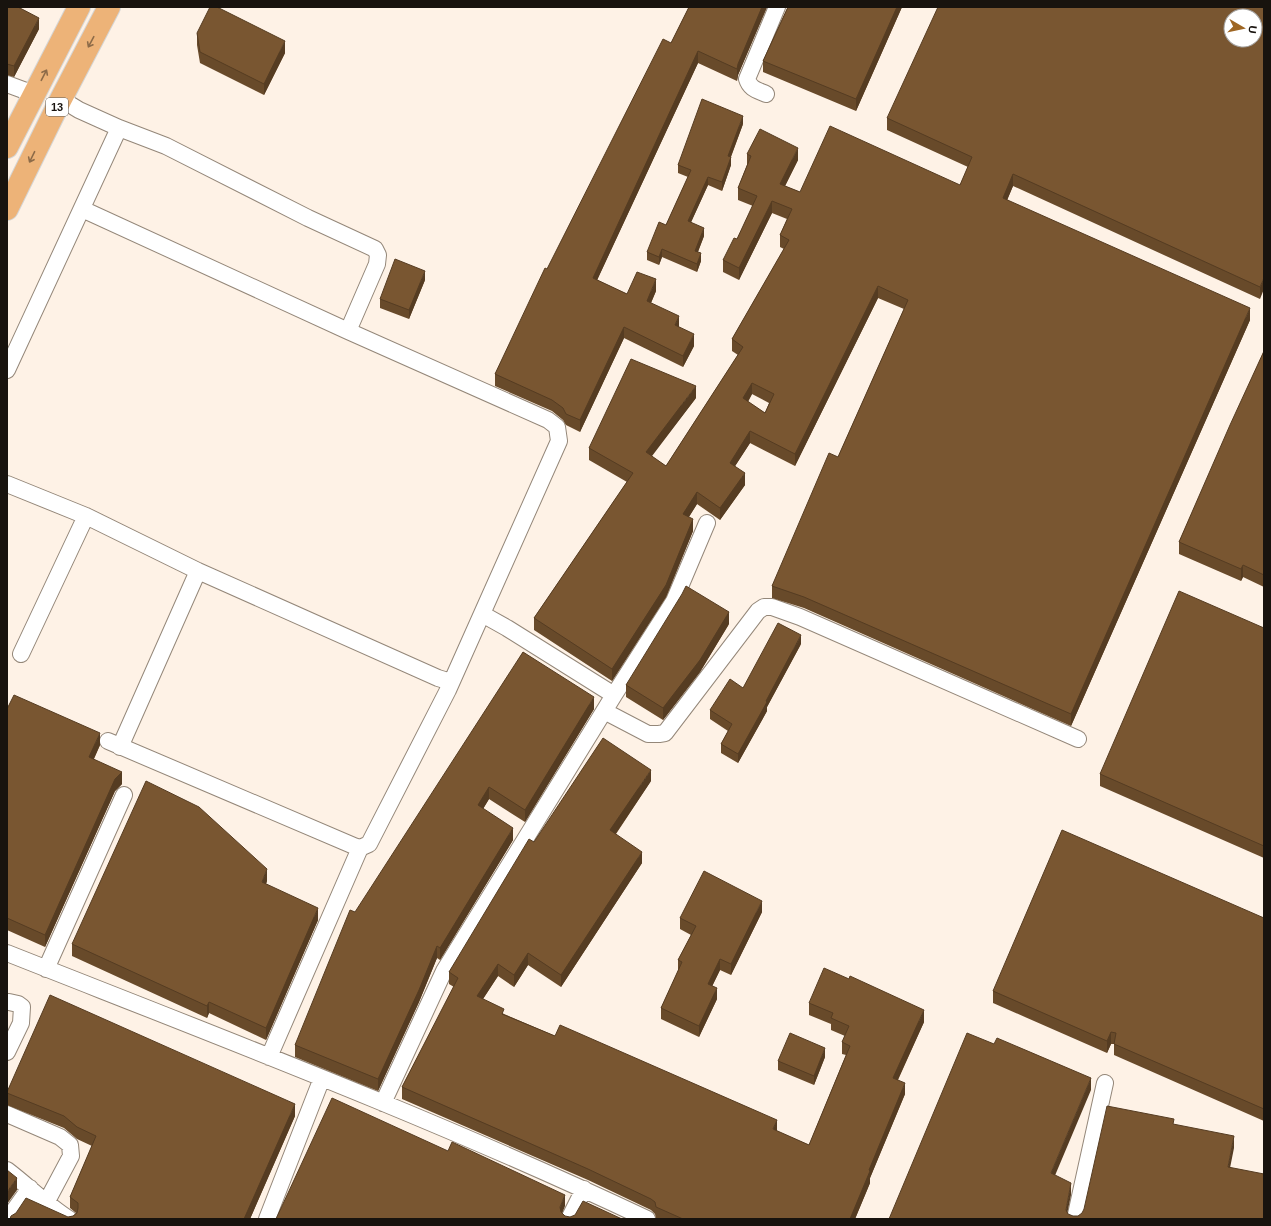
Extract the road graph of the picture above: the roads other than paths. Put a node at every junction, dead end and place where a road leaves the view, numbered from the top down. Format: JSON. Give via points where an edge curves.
{"nodes":[{"id":1,"x":79,"y":7,"type":"edge"},
{"id":2,"x":109,"y":7,"type":"edge"},
{"id":3,"x":777,"y":7,"type":"edge"},
{"id":4,"x":7,"y":84,"type":"edge"},
{"id":5,"x":34,"y":94,"type":"junction"},
{"id":6,"x":766,"y":94,"type":"dead end"},
{"id":7,"x":61,"y":99,"type":"junction"},
{"id":8,"x":119,"y":128,"type":"junction"},
{"id":9,"x":7,"y":147,"type":"edge"},
{"id":10,"x":7,"y":209,"type":"edge"},
{"id":11,"x":82,"y":209,"type":"junction"},
{"id":12,"x":348,"y":331,"type":"junction"},
{"id":13,"x":7,"y":370,"type":"edge"},
{"id":14,"x":7,"y":484,"type":"edge"},
{"id":15,"x":86,"y":516,"type":"junction"},
{"id":16,"x":707,"y":523,"type":"dead end"},
{"id":17,"x":198,"y":570,"type":"junction"},
{"id":18,"x":482,"y":614,"type":"junction"},
{"id":19,"x":22,"y":654,"type":"dead end"},
{"id":20,"x":451,"y":682,"type":"junction"},
{"id":21,"x":614,"y":695,"type":"junction"},
{"id":22,"x":604,"y":711,"type":"junction"},
{"id":23,"x":1078,"y":739,"type":"dead end"},
{"id":24,"x":124,"y":795,"type":"dead end"},
{"id":25,"x":360,"y":848,"type":"junction"},
{"id":26,"x":7,"y":953,"type":"edge"},
{"id":27,"x":46,"y":969,"type":"junction"},
{"id":28,"x":8,"y":1001,"type":"edge"},
{"id":29,"x":7,"y":1052,"type":"edge"},
{"id":30,"x":269,"y":1057,"type":"junction"},
{"id":31,"x":322,"y":1078,"type":"junction"},
{"id":32,"x":1106,"y":1083,"type":"dead end"},
{"id":33,"x":383,"y":1103,"type":"junction"},
{"id":34,"x":7,"y":1114,"type":"edge"},
{"id":35,"x":7,"y":1170,"type":"edge"},
{"id":36,"x":30,"y":1188,"type":"junction"},
{"id":37,"x":584,"y":1189,"type":"junction"},
{"id":38,"x":46,"y":1203,"type":"junction"},
{"id":39,"x":8,"y":1219,"type":"edge"},
{"id":40,"x":70,"y":1219,"type":"edge"},
{"id":41,"x":267,"y":1219,"type":"edge"},
{"id":42,"x":569,"y":1219,"type":"edge"},
{"id":43,"x":647,"y":1219,"type":"edge"},
{"id":44,"x":1075,"y":1219,"type":"edge"}],
"edges":[{"from":5,"to":1,"type":"highway","number":"13","one_way":true},
{"from":2,"to":7,"type":"highway","number":"13","one_way":true},
{"from":3,"to":6,"type":"lane","via":[[747,79],[753,89]]},
{"from":4,"to":5,"type":"lane"},
{"from":5,"to":9,"type":"highway","number":"13"},
{"from":7,"to":8,"type":"lane"},
{"from":7,"to":10,"type":"highway","number":"13","one_way":true},
{"from":8,"to":11,"type":"lane"},
{"from":8,"to":12,"type":"lane","via":[[166,146],[375,249],[378,255],[377,264]]},
{"from":11,"to":12,"type":"lane"},
{"from":11,"to":13,"type":"lane"},
{"from":12,"to":18,"type":"lane","via":[[548,420],[557,427],[559,441]]},
{"from":14,"to":15,"type":"lane"},
{"from":15,"to":17,"type":"lane"},
{"from":15,"to":19,"type":"lane"},
{"from":16,"to":21,"type":"lane","via":[[674,601]]},
{"from":17,"to":20,"type":"lane"},
{"from":17,"to":25,"type":"lane","via":[[114,744]]},
{"from":18,"to":20,"type":"lane"},
{"from":18,"to":21,"type":"lane"},
{"from":20,"to":25,"type":"lane","via":[[374,837],[369,844]]},
{"from":21,"to":22,"type":"lane"},
{"from":22,"to":23,"type":"lane","via":[[648,734],[666,733],[758,611],[764,607],[800,616]]},
{"from":22,"to":33,"type":"lane","via":[[444,971]]},
{"from":24,"to":27,"type":"lane"},
{"from":25,"to":30,"type":"lane"},
{"from":26,"to":27,"type":"lane"},
{"from":27,"to":30,"type":"lane"},
{"from":28,"to":29,"type":"lane","via":[[22,1007],[21,1023]]},
{"from":30,"to":31,"type":"lane"},
{"from":31,"to":33,"type":"lane"},
{"from":31,"to":41,"type":"lane"},
{"from":32,"to":44,"type":"lane"},
{"from":33,"to":37,"type":"lane"},
{"from":34,"to":38,"type":"lane","via":[[60,1137],[70,1144],[71,1156]]},
{"from":35,"to":36,"type":"lane"},
{"from":36,"to":38,"type":"lane"},
{"from":36,"to":39,"type":"lane"},
{"from":37,"to":42,"type":"lane"},
{"from":37,"to":43,"type":"lane"},
{"from":38,"to":40,"type":"lane"}]}
